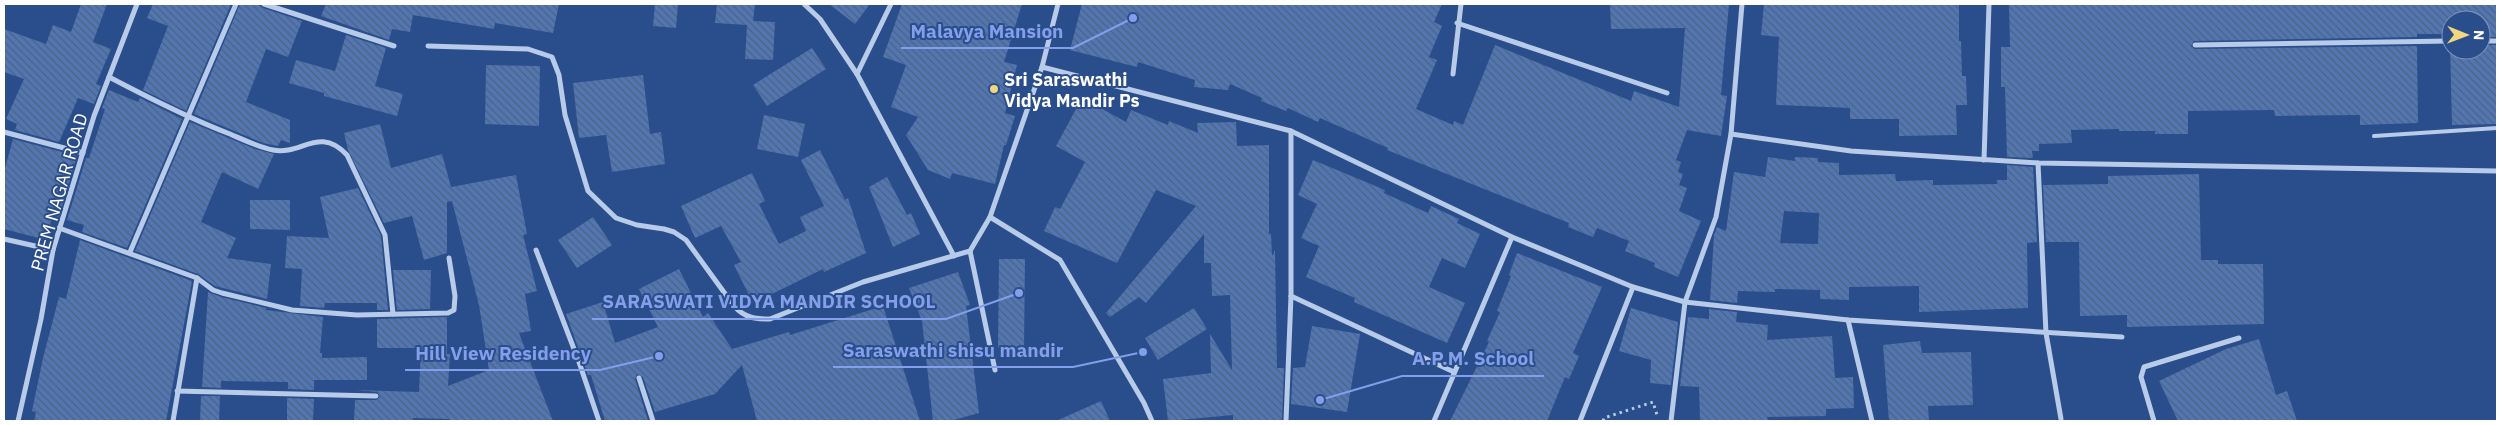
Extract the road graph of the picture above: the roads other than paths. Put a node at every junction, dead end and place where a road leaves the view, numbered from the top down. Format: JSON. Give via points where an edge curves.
{"nodes":[{"id":1,"x":137,"y":4,"type":"edge"},
{"id":2,"x":236,"y":4,"type":"edge"},
{"id":3,"x":264,"y":4,"type":"edge"},
{"id":4,"x":804,"y":4,"type":"edge"},
{"id":5,"x":891,"y":4,"type":"edge"},
{"id":6,"x":1058,"y":4,"type":"edge"},
{"id":7,"x":1461,"y":4,"type":"edge"},
{"id":8,"x":1742,"y":4,"type":"edge"},
{"id":9,"x":1989,"y":4,"type":"edge"},
{"id":10,"x":1458,"y":22,"type":"junction"},
{"id":11,"x":2441,"y":41,"type":"edge"},
{"id":12,"x":2195,"y":45,"type":"dead end"},
{"id":13,"x":394,"y":46,"type":"dead end"},
{"id":14,"x":428,"y":46,"type":"dead end"},
{"id":15,"x":1042,"y":67,"type":"junction"},
{"id":16,"x":857,"y":74,"type":"junction"},
{"id":17,"x":1453,"y":74,"type":"dead end"},
{"id":18,"x":109,"y":77,"type":"junction"},
{"id":19,"x":1668,"y":93,"type":"dead end"},
{"id":20,"x":189,"y":118,"type":"junction"},
{"id":21,"x":2497,"y":128,"type":"edge"},
{"id":22,"x":1291,"y":131,"type":"junction"},
{"id":23,"x":4,"y":132,"type":"edge"},
{"id":24,"x":1731,"y":134,"type":"junction"},
{"id":25,"x":2374,"y":136,"type":"dead end"},
{"id":26,"x":82,"y":153,"type":"junction"},
{"id":27,"x":1984,"y":160,"type":"junction"},
{"id":28,"x":2038,"y":162,"type":"junction"},
{"id":29,"x":2497,"y":171,"type":"edge"},
{"id":30,"x":990,"y":216,"type":"junction"},
{"id":31,"x":59,"y":228,"type":"junction"},
{"id":32,"x":1512,"y":237,"type":"junction"},
{"id":33,"x":4,"y":239,"type":"edge"},
{"id":34,"x":53,"y":250,"type":"junction"},
{"id":35,"x":536,"y":250,"type":"dead end"},
{"id":36,"x":970,"y":251,"type":"junction"},
{"id":37,"x":130,"y":252,"type":"junction"},
{"id":38,"x":954,"y":256,"type":"junction"},
{"id":39,"x":449,"y":258,"type":"dead end"},
{"id":40,"x":197,"y":278,"type":"junction"},
{"id":41,"x":1633,"y":287,"type":"junction"},
{"id":42,"x":1291,"y":296,"type":"junction"},
{"id":43,"x":1685,"y":302,"type":"junction"},
{"id":44,"x":393,"y":314,"type":"junction"},
{"id":45,"x":1848,"y":320,"type":"junction"},
{"id":46,"x":2046,"y":334,"type":"junction"},
{"id":47,"x":2122,"y":337,"type":"dead end"},
{"id":48,"x":2239,"y":338,"type":"dead end"},
{"id":49,"x":995,"y":370,"type":"dead end"},
{"id":50,"x":1454,"y":372,"type":"junction"},
{"id":51,"x":639,"y":378,"type":"dead end"},
{"id":52,"x":177,"y":391,"type":"junction"},
{"id":53,"x":376,"y":396,"type":"dead end"},
{"id":54,"x":2061,"y":419,"type":"dead end"},
{"id":55,"x":18,"y":421,"type":"edge"},
{"id":56,"x":173,"y":421,"type":"edge"},
{"id":57,"x":600,"y":421,"type":"edge"},
{"id":58,"x":652,"y":421,"type":"edge"},
{"id":59,"x":1152,"y":421,"type":"edge"},
{"id":60,"x":1286,"y":421,"type":"edge"},
{"id":61,"x":1434,"y":421,"type":"edge"},
{"id":62,"x":1580,"y":421,"type":"edge"},
{"id":63,"x":1671,"y":421,"type":"edge"},
{"id":64,"x":1872,"y":421,"type":"edge"},
{"id":65,"x":2154,"y":421,"type":"edge"}],
"edges":[{"from":1,"to":18,"type":"street","name":"PREM NAGAR ROAD"},
{"from":2,"to":20,"type":"street"},
{"from":3,"to":13,"type":"street"},
{"from":4,"to":16,"type":"street","via":[[820,19]]},
{"from":5,"to":16,"type":"street"},
{"from":6,"to":15,"type":"street"},
{"from":7,"to":10,"type":"street"},
{"from":8,"to":24,"type":"street"},
{"from":9,"to":27,"type":"street"},
{"from":10,"to":17,"type":"street"},
{"from":10,"to":19,"type":"street"},
{"from":11,"to":12,"type":"street"},
{"from":14,"to":38,"type":"street","via":[[528,49],[552,57],[560,75],[564,115],[588,191],[616,218],[674,232],[686,240],[742,315],[770,319],[863,282]]},
{"from":15,"to":22,"type":"street"},
{"from":15,"to":30,"type":"street"},
{"from":16,"to":38,"type":"street"},
{"from":18,"to":20,"type":"street"},
{"from":18,"to":26,"type":"street","name":"PREM NAGAR ROAD"},
{"from":20,"to":37,"type":"street"},
{"from":20,"to":44,"type":"street","via":[[275,151],[310,142],[340,147],[347,155],[385,235]]},
{"from":21,"to":25,"type":"lane"},
{"from":22,"to":32,"type":"street"},
{"from":22,"to":42,"type":"street"},
{"from":23,"to":26,"type":"street"},
{"from":24,"to":27,"type":"street","via":[[1852,151]]},
{"from":24,"to":43,"type":"street","via":[[1716,217]]},
{"from":26,"to":31,"type":"street","name":"PREM NAGAR ROAD"},
{"from":27,"to":28,"type":"street"},
{"from":28,"to":29,"type":"street"},
{"from":28,"to":46,"type":"street"},
{"from":30,"to":36,"type":"street"},
{"from":30,"to":59,"type":"street","via":[[1060,260]]},
{"from":31,"to":34,"type":"street","name":"PREM NAGAR ROAD"},
{"from":31,"to":37,"type":"street"},
{"from":32,"to":41,"type":"street"},
{"from":32,"to":50,"type":"street"},
{"from":33,"to":34,"type":"street"},
{"from":34,"to":55,"type":"street","name":"PREM NAGAR ROAD"},
{"from":35,"to":57,"type":"street"},
{"from":36,"to":38,"type":"street"},
{"from":36,"to":49,"type":"street"},
{"from":37,"to":40,"type":"street"},
{"from":39,"to":44,"type":"street","via":[[454,310],[448,313]]},
{"from":40,"to":44,"type":"street","via":[[213,290],[292,310]]},
{"from":40,"to":52,"type":"street"},
{"from":41,"to":43,"type":"street"},
{"from":41,"to":62,"type":"street"},
{"from":42,"to":50,"type":"street"},
{"from":42,"to":60,"type":"street"},
{"from":43,"to":45,"type":"street"},
{"from":43,"to":63,"type":"street"},
{"from":45,"to":46,"type":"street"},
{"from":45,"to":64,"type":"street"},
{"from":46,"to":47,"type":"street"},
{"from":46,"to":54,"type":"street"},
{"from":48,"to":65,"type":"street","via":[[2144,368],[2142,377]]},
{"from":50,"to":61,"type":"street"},
{"from":51,"to":58,"type":"street"},
{"from":52,"to":53,"type":"street"},
{"from":52,"to":56,"type":"street"}]}
